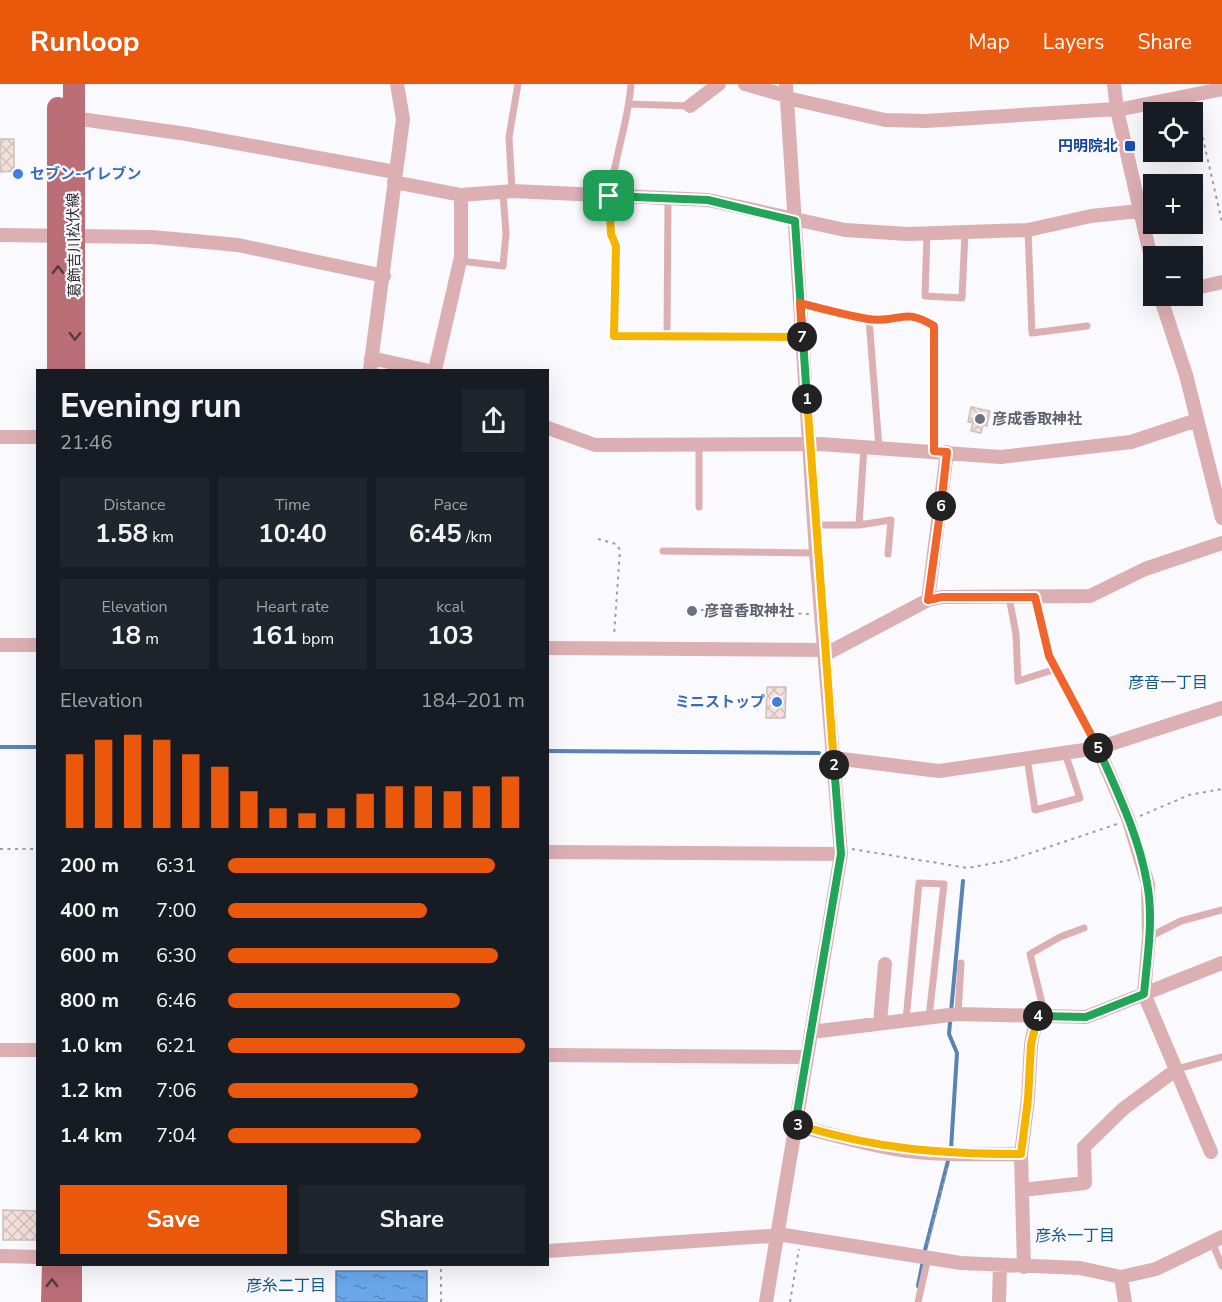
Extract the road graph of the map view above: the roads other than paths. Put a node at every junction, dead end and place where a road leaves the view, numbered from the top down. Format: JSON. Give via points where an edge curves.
{"nodes":[{"id":1,"x":58,"y":84,"type":"edge"},
{"id":2,"x":74,"y":84,"type":"edge"},
{"id":3,"x":397,"y":84,"type":"edge"},
{"id":4,"x":518,"y":84,"type":"edge"},
{"id":5,"x":631,"y":84,"type":"edge"},
{"id":6,"x":719,"y":84,"type":"edge"},
{"id":7,"x":745,"y":84,"type":"edge"},
{"id":8,"x":1114,"y":84,"type":"edge"},
{"id":9,"x":1222,"y":90,"type":"edge"},
{"id":10,"x":787,"y":93,"type":"edge"},
{"id":11,"x":630,"y":104,"type":"junction"},
{"id":12,"x":690,"y":106,"type":"joint"},
{"id":13,"x":1117,"y":110,"type":"junction"},
{"id":14,"x":73,"y":118,"type":"junction"},
{"id":15,"x":395,"y":177,"type":"junction"},
{"id":16,"x":507,"y":191,"type":"junction"},
{"id":17,"x":462,"y":195,"type":"junction"},
{"id":18,"x":609,"y":196,"type":"junction"},
{"id":19,"x":668,"y":198,"type":"junction"},
{"id":20,"x":1139,"y":211,"type":"junction"},
{"id":21,"x":795,"y":221,"type":"junction"},
{"id":22,"x":1028,"y":230,"type":"junction"},
{"id":23,"x":964,"y":232,"type":"junction"},
{"id":24,"x":927,"y":233,"type":"junction"},
{"id":25,"x":0,"y":236,"type":"edge"},
{"id":26,"x":66,"y":236,"type":"junction"},
{"id":27,"x":1148,"y":246,"type":"edge"},
{"id":28,"x":460,"y":261,"type":"junction"},
{"id":29,"x":384,"y":276,"type":"junction"},
{"id":30,"x":1222,"y":282,"type":"edge"},
{"id":31,"x":1203,"y":286,"type":"edge"},
{"id":32,"x":800,"y":303,"type":"junction"},
{"id":33,"x":1166,"y":306,"type":"edge"},
{"id":34,"x":869,"y":319,"type":"junction"},
{"id":35,"x":1087,"y":326,"type":"dead end"},
{"id":36,"x":668,"y":337,"type":"junction"},
{"id":37,"x":802,"y":337,"type":"junction"},
{"id":38,"x":371,"y":364,"type":"edge"},
{"id":39,"x":58,"y":369,"type":"edge"},
{"id":40,"x":74,"y":369,"type":"edge"},
{"id":41,"x":416,"y":369,"type":"edge"},
{"id":42,"x":435,"y":369,"type":"edge"},
{"id":43,"x":1197,"y":420,"type":"junction"},
{"id":44,"x":549,"y":428,"type":"edge"},
{"id":45,"x":0,"y":437,"type":"edge"},
{"id":46,"x":36,"y":437,"type":"edge"},
{"id":47,"x":699,"y":445,"type":"junction"},
{"id":48,"x":809,"y":445,"type":"junction"},
{"id":49,"x":864,"y":447,"type":"junction"},
{"id":50,"x":879,"y":448,"type":"junction"},
{"id":51,"x":940,"y":452,"type":"junction"},
{"id":52,"x":699,"y":507,"type":"dead end"},
{"id":53,"x":1222,"y":518,"type":"edge"},
{"id":54,"x":815,"y":525,"type":"junction"},
{"id":55,"x":859,"y":525,"type":"junction"},
{"id":56,"x":1222,"y":543,"type":"edge"},
{"id":57,"x":663,"y":551,"type":"dead end"},
{"id":58,"x":816,"y":553,"type":"junction"},
{"id":59,"x":888,"y":554,"type":"dead end"},
{"id":60,"x":1009,"y":597,"type":"junction"},
{"id":61,"x":1035,"y":597,"type":"junction"},
{"id":62,"x":928,"y":600,"type":"junction"},
{"id":63,"x":0,"y":645,"type":"edge"},
{"id":64,"x":36,"y":645,"type":"edge"},
{"id":65,"x":549,"y":648,"type":"edge"},
{"id":66,"x":824,"y":652,"type":"junction"},
{"id":67,"x":1056,"y":669,"type":"junction"},
{"id":68,"x":1222,"y":708,"type":"edge"},
{"id":69,"x":1098,"y":748,"type":"junction"},
{"id":70,"x":1065,"y":753,"type":"junction"},
{"id":71,"x":834,"y":758,"type":"junction"},
{"id":72,"x":1027,"y":758,"type":"junction"},
{"id":73,"x":845,"y":851,"type":"junction"},
{"id":74,"x":549,"y":852,"type":"edge"},
{"id":75,"x":1222,"y":910,"type":"edge"},
{"id":76,"x":1084,"y":928,"type":"dead end"},
{"id":77,"x":1149,"y":937,"type":"junction"},
{"id":78,"x":961,"y":963,"type":"dead end"},
{"id":79,"x":1222,"y":963,"type":"edge"},
{"id":80,"x":885,"y":964,"type":"dead end"},
{"id":81,"x":1144,"y":994,"type":"junction"},
{"id":82,"x":958,"y":1014,"type":"junction"},
{"id":83,"x":1041,"y":1016,"type":"junction"},
{"id":84,"x":929,"y":1017,"type":"junction"},
{"id":85,"x":906,"y":1020,"type":"junction"},
{"id":86,"x":880,"y":1023,"type":"junction"},
{"id":87,"x":811,"y":1032,"type":"junction"},
{"id":88,"x":0,"y":1050,"type":"edge"},
{"id":89,"x":36,"y":1050,"type":"edge"},
{"id":90,"x":549,"y":1055,"type":"edge"},
{"id":91,"x":807,"y":1057,"type":"junction"},
{"id":92,"x":1222,"y":1057,"type":"edge"},
{"id":93,"x":1177,"y":1069,"type":"junction"},
{"id":94,"x":795,"y":1125,"type":"junction"},
{"id":95,"x":1211,"y":1152,"type":"dead end"},
{"id":96,"x":1021,"y":1154,"type":"junction"},
{"id":97,"x":1022,"y":1190,"type":"junction"},
{"id":98,"x":777,"y":1235,"type":"junction"},
{"id":99,"x":1217,"y":1240,"type":"edge"},
{"id":100,"x":549,"y":1251,"type":"edge"},
{"id":101,"x":0,"y":1257,"type":"edge"},
{"id":102,"x":36,"y":1257,"type":"edge"},
{"id":103,"x":926,"y":1258,"type":"junction"},
{"id":104,"x":1000,"y":1265,"type":"junction"},
{"id":105,"x":53,"y":1266,"type":"edge"},
{"id":106,"x":71,"y":1266,"type":"edge"},
{"id":107,"x":1222,"y":1266,"type":"edge"},
{"id":108,"x":1024,"y":1267,"type":"junction"},
{"id":109,"x":1121,"y":1277,"type":"junction"},
{"id":110,"x":52,"y":1302,"type":"edge"},
{"id":111,"x":71,"y":1302,"type":"edge"},
{"id":112,"x":766,"y":1302,"type":"edge"},
{"id":113,"x":918,"y":1302,"type":"edge"},
{"id":114,"x":999,"y":1302,"type":"edge"},
{"id":115,"x":1125,"y":1302,"type":"edge"}],
"edges":[{"from":1,"to":26,"type":"main road","name":"葛飾吉川松伏線"},
{"from":2,"to":14,"type":"main road","name":"葛飾吉川松伏線"},
{"from":3,"to":15,"type":"street","via":[[404,118]]},
{"from":4,"to":16,"type":"lane","via":[[509,137]]},
{"from":5,"to":11,"type":"lane"},
{"from":6,"to":12,"type":"street"},
{"from":7,"to":10,"type":"street"},
{"from":8,"to":13,"type":"street"},
{"from":9,"to":13,"type":"street"},
{"from":10,"to":13,"type":"street","via":[[885,120]]},
{"from":10,"to":21,"type":"street"},
{"from":11,"to":12,"type":"lane"},
{"from":11,"to":18,"type":"lane"},
{"from":13,"to":20,"type":"street"},
{"from":14,"to":15,"type":"street","via":[[187,134]]},
{"from":14,"to":26,"type":"main road","name":"葛飾吉川松伏線"},
{"from":15,"to":17,"type":"street"},
{"from":15,"to":29,"type":"street"},
{"from":16,"to":17,"type":"street"},
{"from":16,"to":18,"type":"street"},
{"from":16,"to":28,"type":"lane","via":[[503,266]]},
{"from":17,"to":28,"type":"street"},
{"from":18,"to":19,"type":"street"},
{"from":18,"to":36,"type":"lane","via":[[611,234],[616,246],[614,336]]},
{"from":19,"to":21,"type":"street","via":[[708,200]]},
{"from":19,"to":36,"type":"lane"},
{"from":20,"to":22,"type":"street","via":[[1091,216]]},
{"from":20,"to":27,"type":"street"},
{"from":21,"to":24,"type":"street","via":[[845,230]]},
{"from":21,"to":32,"type":"street"},
{"from":22,"to":23,"type":"street"},
{"from":22,"to":35,"type":"lane","via":[[1032,333]]},
{"from":23,"to":24,"type":"street"},
{"from":23,"to":24,"type":"lane","via":[[962,298],[925,296]]},
{"from":25,"to":26,"type":"street"},
{"from":26,"to":29,"type":"street","via":[[152,237],[238,245]]},
{"from":39,"to":26,"type":"main road","name":"葛飾吉川松伏線","one_way":true},
{"from":26,"to":40,"type":"main road","name":"葛飾吉川松伏線","one_way":true},
{"from":28,"to":42,"type":"street"},
{"from":29,"to":38,"type":"street"},
{"from":30,"to":31,"type":"street"},
{"from":32,"to":34,"type":"lane"},
{"from":32,"to":37,"type":"street"},
{"from":33,"to":43,"type":"street"},
{"from":34,"to":50,"type":"lane"},
{"from":34,"to":51,"type":"lane","via":[[889,321],[906,314],[934,326]]},
{"from":36,"to":37,"type":"lane"},
{"from":37,"to":48,"type":"street"},
{"from":38,"to":41,"type":"street"},
{"from":43,"to":51,"type":"street","via":[[1131,442],[1088,448],[1000,457]]},
{"from":43,"to":53,"type":"street"},
{"from":44,"to":47,"type":"street","via":[[595,445]]},
{"from":45,"to":46,"type":"street"},
{"from":47,"to":48,"type":"street"},
{"from":47,"to":52,"type":"lane"},
{"from":48,"to":49,"type":"street"},
{"from":48,"to":54,"type":"street"},
{"from":49,"to":50,"type":"street"},
{"from":49,"to":55,"type":"lane"},
{"from":50,"to":51,"type":"street"},
{"from":51,"to":62,"type":"street"},
{"from":54,"to":55,"type":"lane"},
{"from":54,"to":58,"type":"street"},
{"from":55,"to":59,"type":"lane","via":[[891,520]]},
{"from":56,"to":61,"type":"street","via":[[1145,569],[1090,596]]},
{"from":57,"to":58,"type":"lane"},
{"from":58,"to":66,"type":"street"},
{"from":60,"to":61,"type":"street"},
{"from":60,"to":62,"type":"street"},
{"from":60,"to":67,"type":"lane","via":[[1016,634],[1018,681]]},
{"from":61,"to":67,"type":"lane","via":[[1049,656]]},
{"from":62,"to":66,"type":"street"},
{"from":63,"to":64,"type":"street"},
{"from":65,"to":66,"type":"street"},
{"from":66,"to":71,"type":"street"},
{"from":67,"to":69,"type":"lane"},
{"from":68,"to":69,"type":"street"},
{"from":69,"to":70,"type":"street"},
{"from":69,"to":77,"type":"street","via":[[1129,820],[1148,884]]},
{"from":70,"to":72,"type":"street"},
{"from":70,"to":72,"type":"lane","via":[[1080,798],[1035,810]]},
{"from":71,"to":72,"type":"street","via":[[939,771]]},
{"from":71,"to":73,"type":"street"},
{"from":73,"to":74,"type":"street"},
{"from":73,"to":87,"type":"street"},
{"from":75,"to":77,"type":"lane","via":[[1181,921]]},
{"from":76,"to":83,"type":"lane","via":[[1030,954]]},
{"from":77,"to":81,"type":"street"},
{"from":78,"to":82,"type":"lane"},
{"from":79,"to":81,"type":"street"},
{"from":80,"to":86,"type":"street"},
{"from":81,"to":83,"type":"street","via":[[1086,1017]]},
{"from":81,"to":93,"type":"street"},
{"from":82,"to":83,"type":"street"},
{"from":82,"to":84,"type":"street"},
{"from":83,"to":96,"type":"street","via":[[1031,1044]]},
{"from":84,"to":85,"type":"street"},
{"from":84,"to":85,"type":"lane","via":[[944,884],[919,884]]},
{"from":85,"to":86,"type":"street"},
{"from":86,"to":87,"type":"street"},
{"from":87,"to":91,"type":"street"},
{"from":88,"to":89,"type":"street"},
{"from":90,"to":91,"type":"street"},
{"from":91,"to":94,"type":"street"},
{"from":92,"to":93,"type":"lane"},
{"from":93,"to":95,"type":"street"},
{"from":93,"to":97,"type":"street","via":[[1123,1109],[1084,1147],[1085,1183]]},
{"from":94,"to":96,"type":"street","via":[[897,1149]]},
{"from":94,"to":98,"type":"street"},
{"from":96,"to":97,"type":"street"},
{"from":97,"to":108,"type":"street"},
{"from":98,"to":100,"type":"street"},
{"from":98,"to":103,"type":"street"},
{"from":98,"to":112,"type":"street"},
{"from":99,"to":107,"type":"lane"},
{"from":99,"to":109,"type":"street","via":[[1156,1269]]},
{"from":101,"to":102,"type":"street"},
{"from":103,"to":104,"type":"street"},
{"from":103,"to":113,"type":"lane"},
{"from":104,"to":108,"type":"street"},
{"from":104,"to":114,"type":"street"},
{"from":110,"to":105,"type":"main road","one_way":true},
{"from":106,"to":111,"type":"main road"},
{"from":108,"to":109,"type":"street","via":[[1080,1268]]},
{"from":109,"to":115,"type":"street"}]}
